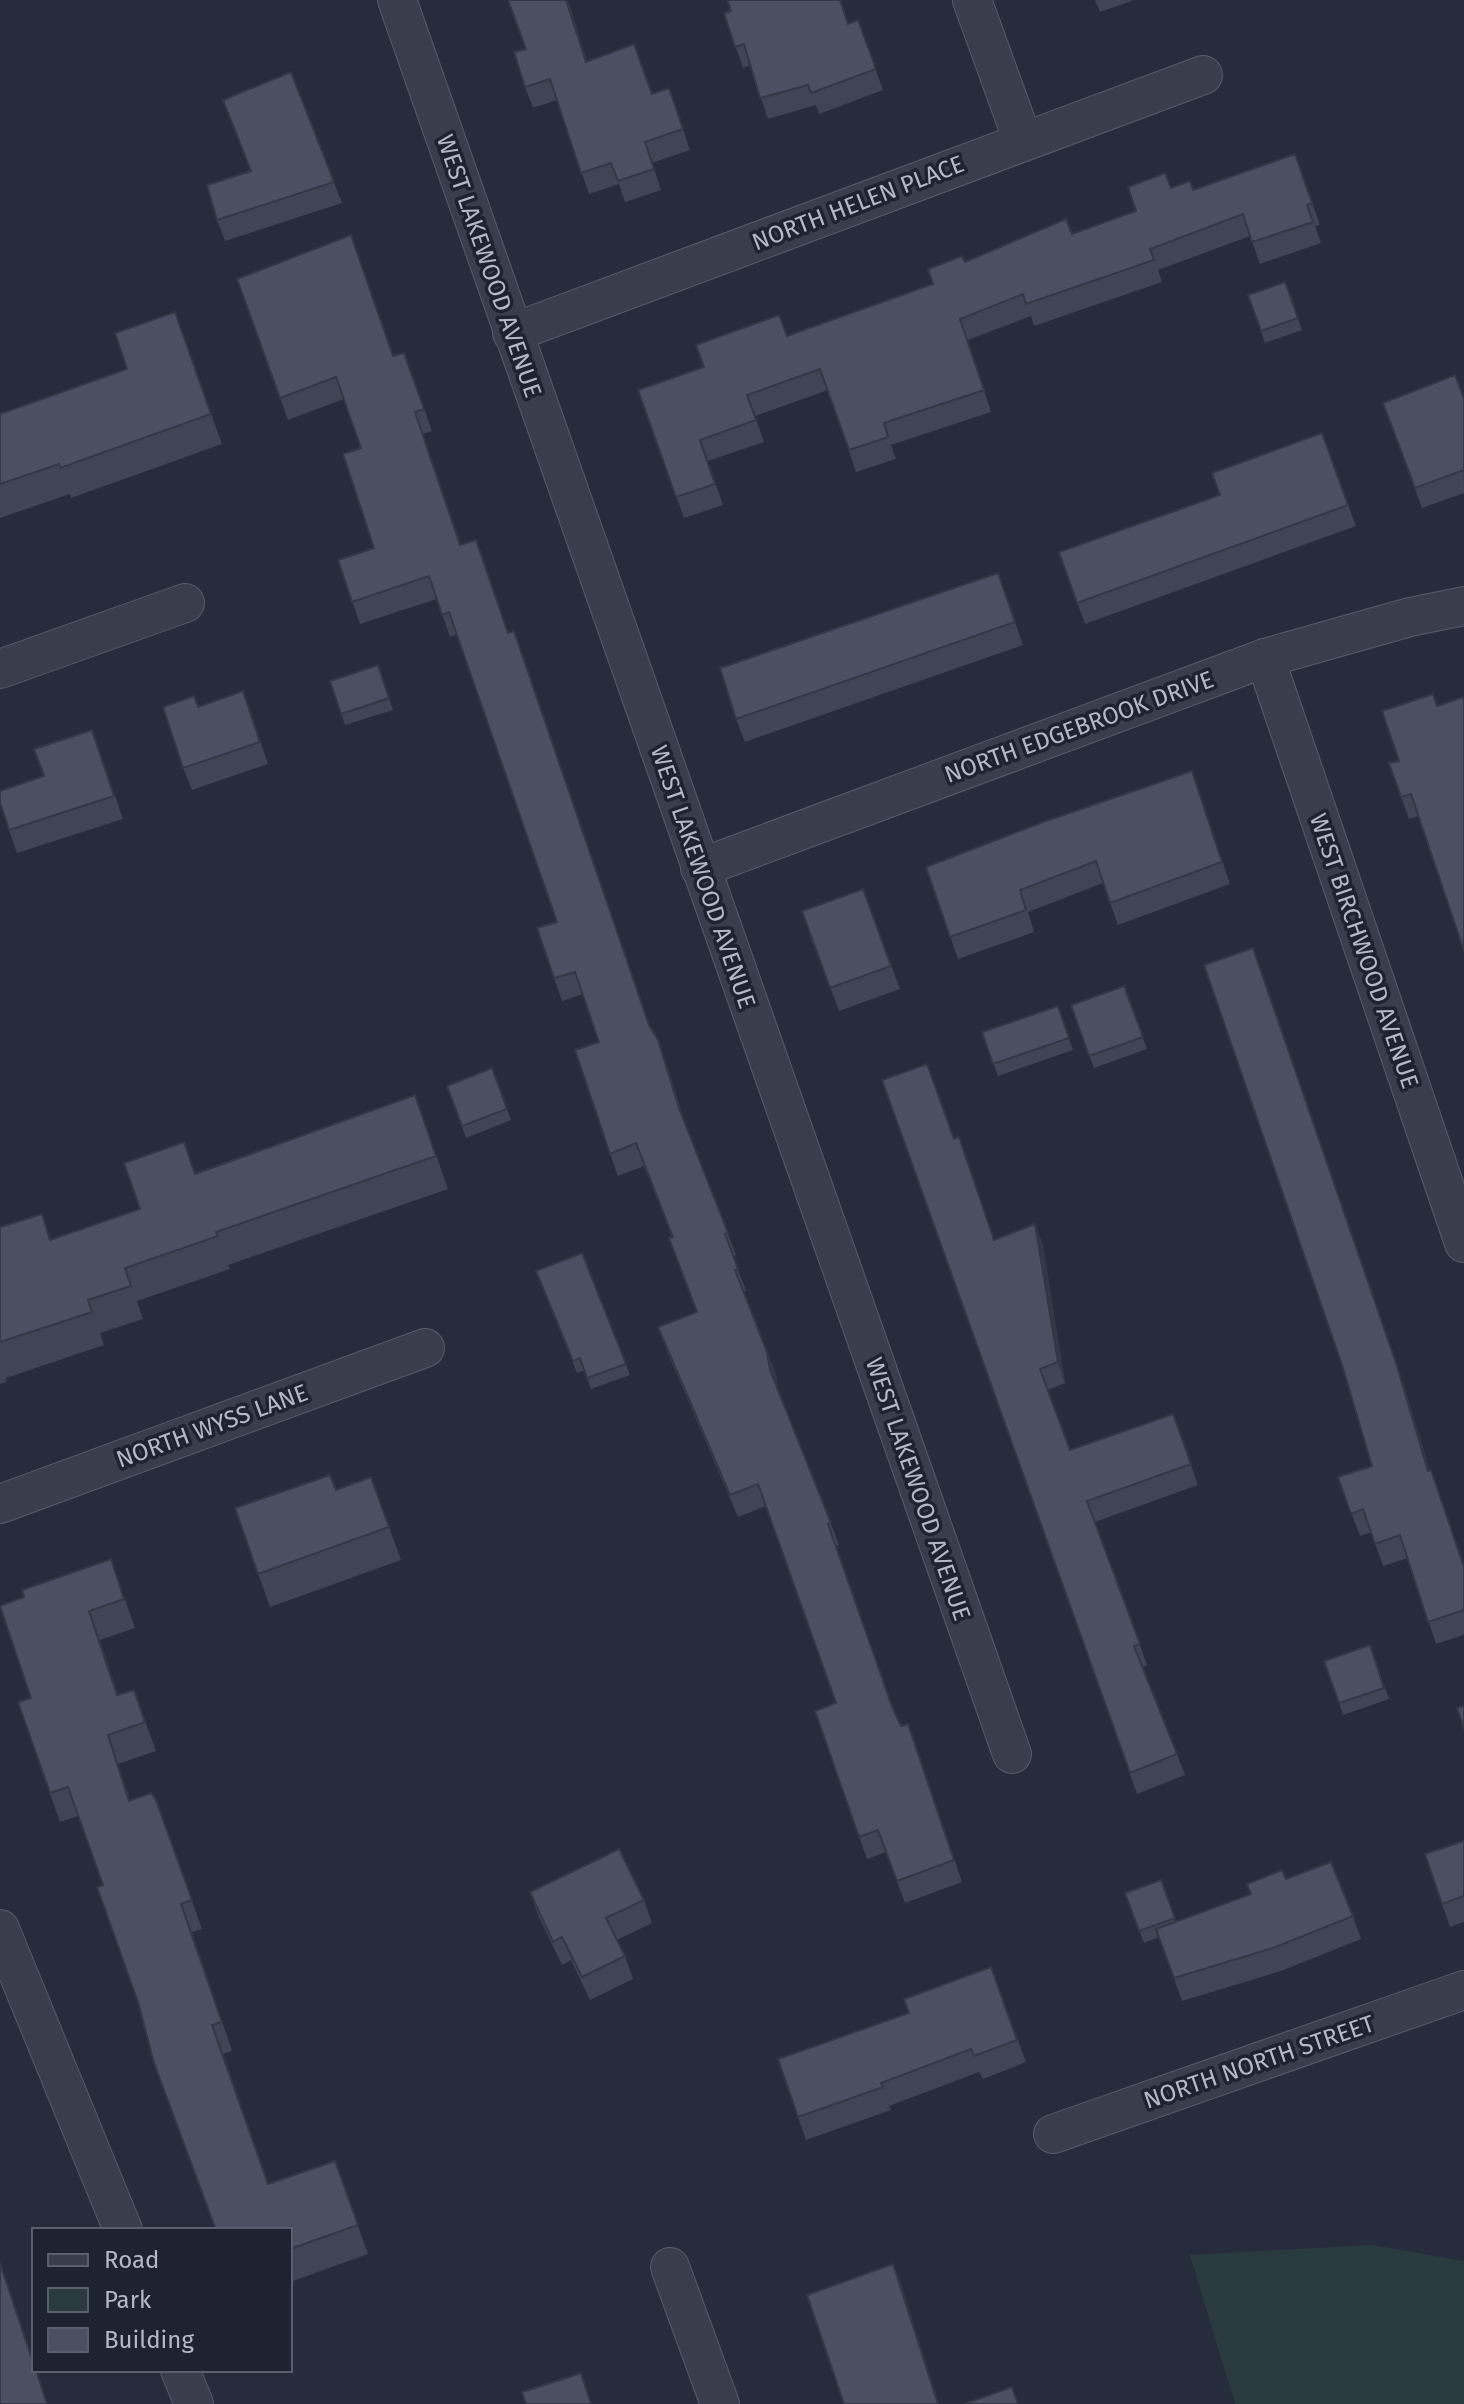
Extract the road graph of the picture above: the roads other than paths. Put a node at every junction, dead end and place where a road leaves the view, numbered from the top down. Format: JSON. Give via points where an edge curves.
{"nodes":[{"id":1,"x":397,"y":0,"type":"edge"},
{"id":2,"x":972,"y":0,"type":"edge"},
{"id":3,"x":1203,"y":75,"type":"dead end"},
{"id":4,"x":1023,"y":141,"type":"junction"},
{"id":5,"x":512,"y":333,"type":"junction"},
{"id":6,"x":185,"y":603,"type":"dead end"},
{"id":7,"x":1464,"y":606,"type":"edge"},
{"id":8,"x":1265,"y":658,"type":"junction"},
{"id":9,"x":0,"y":669,"type":"edge"},
{"id":10,"x":700,"y":868,"type":"junction"},
{"id":11,"x":1464,"y":1243,"type":"edge"},
{"id":12,"x":425,"y":1348,"type":"dead end"},
{"id":13,"x":0,"y":1504,"type":"edge"},
{"id":14,"x":1012,"y":1754,"type":"dead end"},
{"id":15,"x":0,"y":1929,"type":"edge"},
{"id":16,"x":1464,"y":1990,"type":"edge"},
{"id":17,"x":1053,"y":2134,"type":"dead end"},
{"id":18,"x":122,"y":2228,"type":"edge"},
{"id":19,"x":670,"y":2267,"type":"dead end"},
{"id":20,"x":181,"y":2372,"type":"edge"},
{"id":21,"x":194,"y":2404,"type":"edge"},
{"id":22,"x":720,"y":2404,"type":"edge"}],
"edges":[{"from":1,"to":5,"type":"street","name":"WEST LAKEWOOD AVENUE"},
{"from":2,"to":4,"type":"street"},
{"from":3,"to":4,"type":"street","name":"NORTH HELEN PLACE"},
{"from":4,"to":5,"type":"street","name":"NORTH HELEN PLACE"},
{"from":5,"to":10,"type":"street","name":"WEST LAKEWOOD AVENUE"},
{"from":6,"to":9,"type":"street"},
{"from":7,"to":8,"type":"street","name":"NORTH EDGEBROOK DRIVE"},
{"from":8,"to":10,"type":"street","name":"NORTH EDGEBROOK DRIVE"},
{"from":8,"to":11,"type":"street","name":"WEST BIRCHWOOD AVENUE"},
{"from":10,"to":14,"type":"street","name":"WEST LAKEWOOD AVENUE"},
{"from":12,"to":13,"type":"street","name":"NORTH WYSS LANE"},
{"from":15,"to":18,"type":"street"},
{"from":16,"to":17,"type":"street","name":"NORTH NORTH STREET"},
{"from":19,"to":22,"type":"street"},
{"from":20,"to":21,"type":"street"}]}
